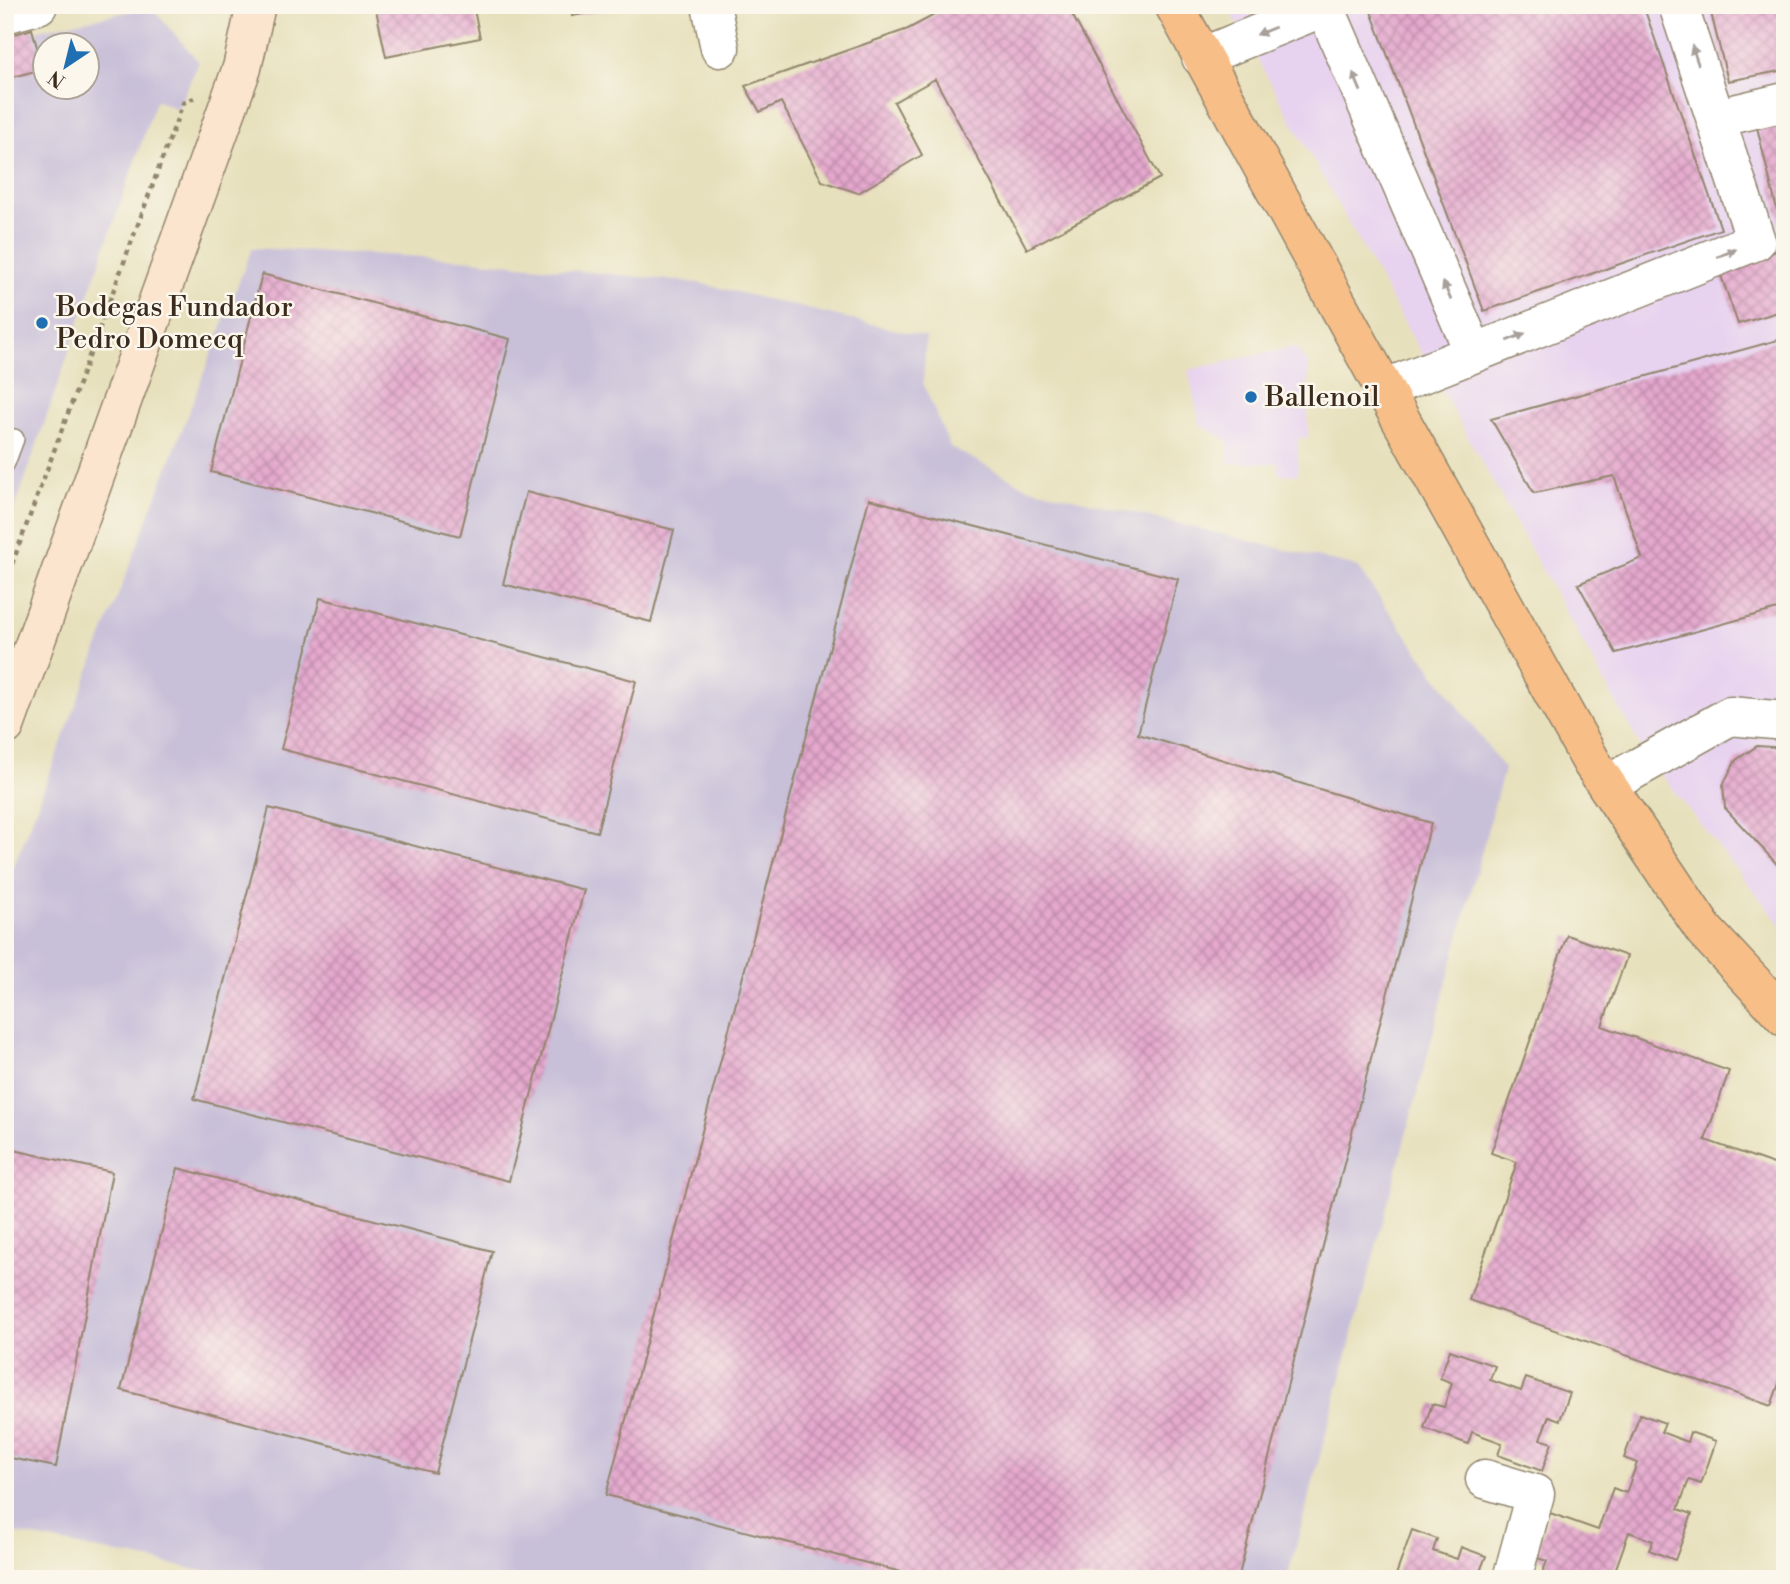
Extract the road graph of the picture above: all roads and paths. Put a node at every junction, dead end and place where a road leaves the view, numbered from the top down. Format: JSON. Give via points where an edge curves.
{"nodes":[{"id":1,"x":38,"y":5,"type":"edge"},
{"id":2,"x":256,"y":5,"type":"edge"},
{"id":3,"x":711,"y":5,"type":"edge"},
{"id":4,"x":1174,"y":5,"type":"edge"},
{"id":5,"x":1678,"y":5,"type":"edge"},
{"id":6,"x":1327,"y":6,"type":"edge"},
{"id":7,"x":5,"y":14,"type":"edge"},
{"id":8,"x":720,"y":48,"type":"dead end"},
{"id":9,"x":1201,"y":57,"type":"junction"},
{"id":10,"x":196,"y":98,"type":"dead end"},
{"id":11,"x":1785,"y":102,"type":"edge"},
{"id":12,"x":1717,"y":118,"type":"junction"},
{"id":13,"x":1474,"y":353,"type":"junction"},
{"id":14,"x":1384,"y":389,"type":"junction"},
{"id":15,"x":14,"y":439,"type":"dead end"},
{"id":16,"x":5,"y":463,"type":"edge"},
{"id":17,"x":5,"y":583,"type":"edge"},
{"id":18,"x":1785,"y":720,"type":"edge"},
{"id":19,"x":5,"y":726,"type":"edge"},
{"id":20,"x":1606,"y":785,"type":"junction"},
{"id":21,"x":1785,"y":1017,"type":"edge"},
{"id":22,"x":1485,"y":1479,"type":"dead end"},
{"id":23,"x":1512,"y":1579,"type":"edge"}],
"edges":[{"from":1,"to":7,"type":"street"},
{"from":2,"to":19,"type":"main road","via":[[242,68]]},
{"from":3,"to":8,"type":"street"},
{"from":4,"to":9,"type":"main road"},
{"from":12,"to":5,"type":"street","one_way":true},
{"from":6,"to":9,"type":"street","one_way":true},
{"from":13,"to":6,"type":"street","one_way":true},
{"from":9,"to":14,"type":"main road"},
{"from":10,"to":17,"type":"path","via":[[183,103]]},
{"from":11,"to":12,"type":"street"},
{"from":13,"to":12,"type":"street","one_way":true,"via":[[1756,241]]},
{"from":13,"to":14,"type":"street"},
{"from":14,"to":20,"type":"main road"},
{"from":15,"to":16,"type":"lane"},
{"from":18,"to":20,"type":"street","via":[[1730,716]]},
{"from":20,"to":21,"type":"main road","via":[[1704,930]]},
{"from":22,"to":23,"type":"street","via":[[1535,1494]]}]}
